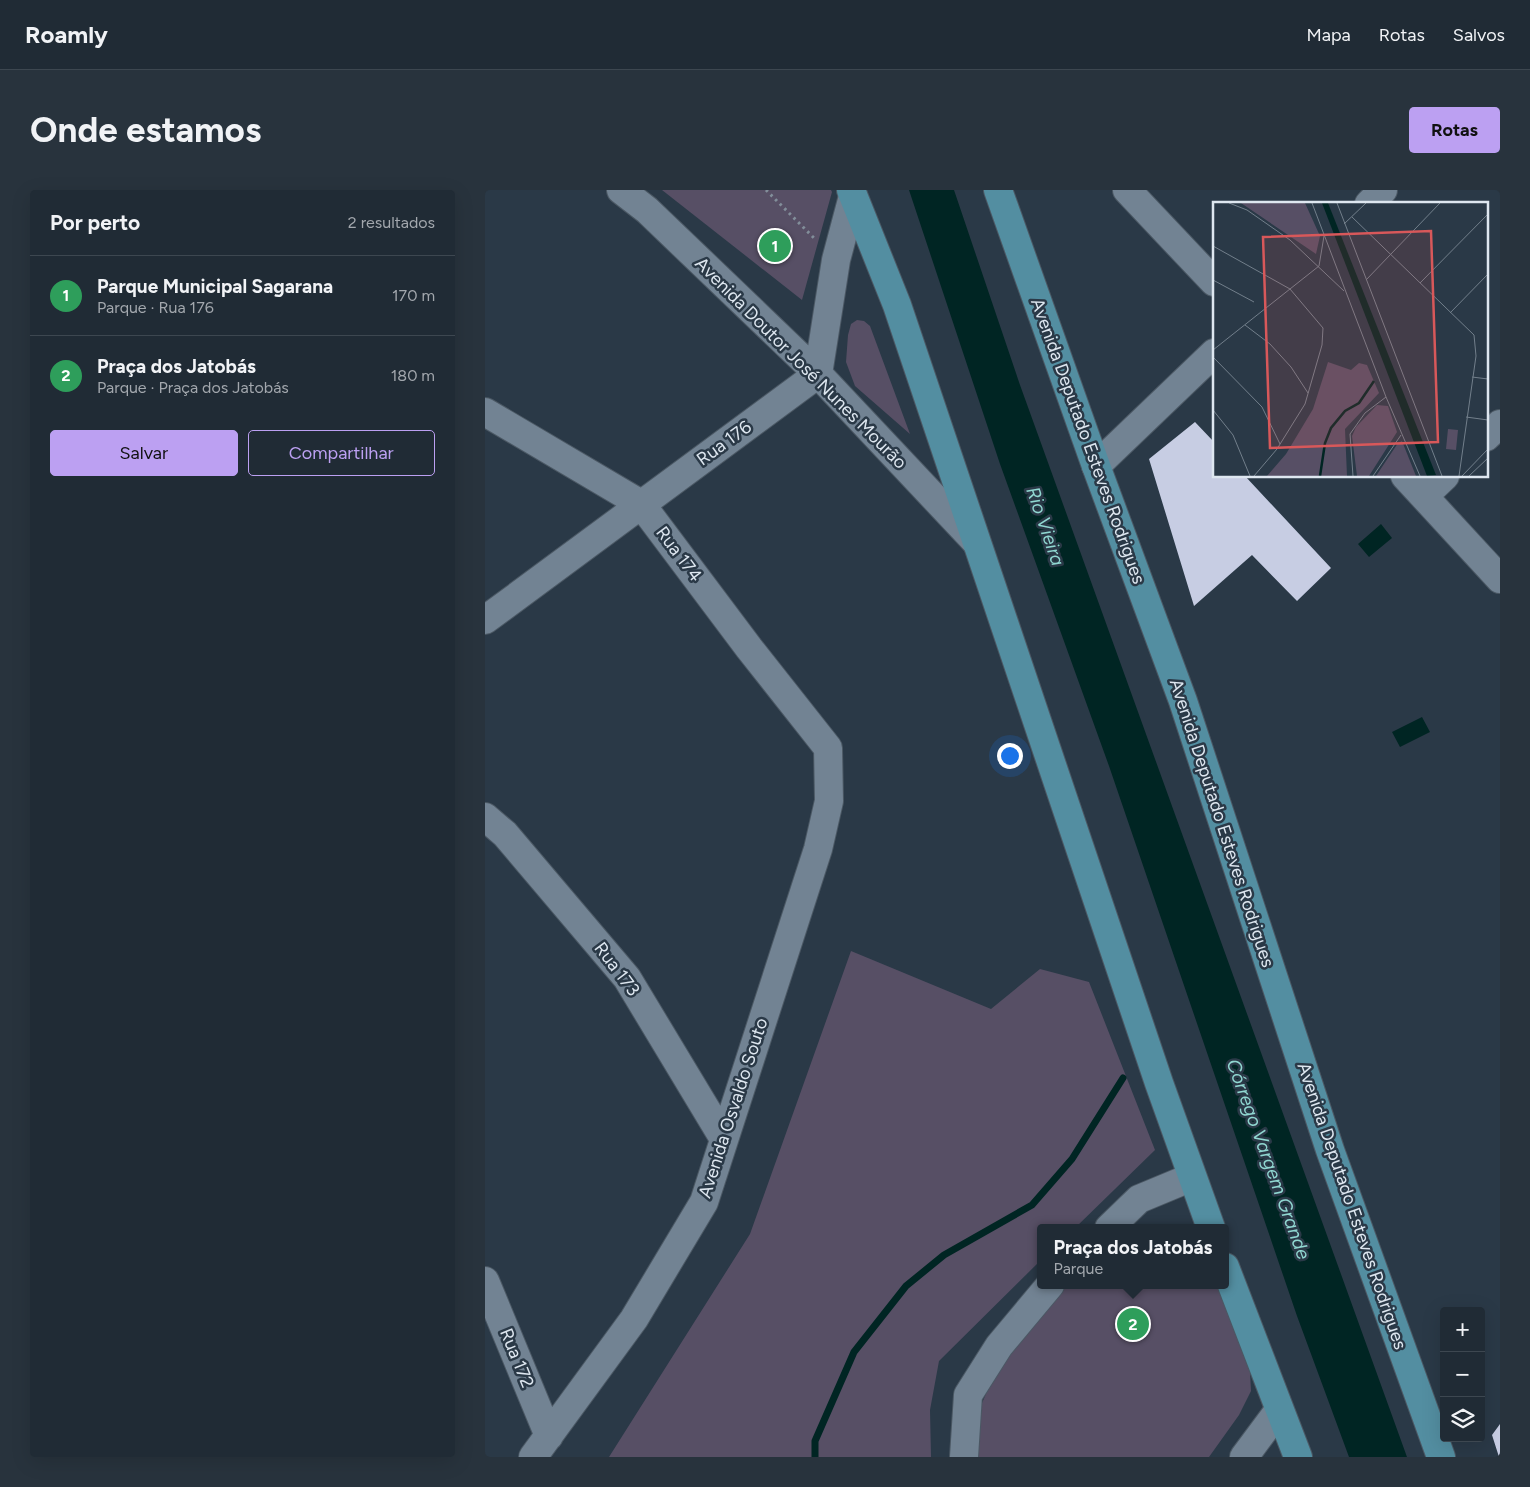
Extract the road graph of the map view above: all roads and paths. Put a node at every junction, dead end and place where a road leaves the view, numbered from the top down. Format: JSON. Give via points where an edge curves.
{"nodes":[{"id":1,"x":621,"y":190,"type":"edge"},
{"id":2,"x":766,"y":190,"type":"edge"},
{"id":3,"x":998,"y":190,"type":"edge"},
{"id":4,"x":1127,"y":190,"type":"edge"},
{"id":5,"x":1383,"y":190,"type":"edge"},
{"id":6,"x":852,"y":193,"type":"edge"},
{"id":7,"x":1371,"y":202,"type":"edge"},
{"id":8,"x":836,"y":260,"type":"junction"},
{"id":9,"x":1213,"y":281,"type":"edge"},
{"id":10,"x":1213,"y":354,"type":"edge"},
{"id":11,"x":818,"y":374,"type":"junction"},
{"id":12,"x":485,"y":412,"type":"edge"},
{"id":13,"x":1500,"y":424,"type":"edge"},
{"id":14,"x":1487,"y":436,"type":"edge"},
{"id":15,"x":1096,"y":466,"type":"junction"},
{"id":16,"x":1407,"y":478,"type":"edge"},
{"id":17,"x":1443,"y":478,"type":"edge"},
{"id":18,"x":1424,"y":496,"type":"junction"},
{"id":19,"x":641,"y":504,"type":"junction"},
{"id":20,"x":976,"y":542,"type":"junction"},
{"id":21,"x":1500,"y":578,"type":"edge"},
{"id":22,"x":485,"y":620,"type":"edge"},
{"id":23,"x":828,"y":748,"type":"joint"},
{"id":24,"x":485,"y":817,"type":"edge"},
{"id":25,"x":724,"y":1139,"type":"junction"},
{"id":26,"x":1192,"y":1177,"type":"junction"},
{"id":27,"x":1113,"y":1224,"type":"edge"},
{"id":28,"x":1210,"y":1224,"type":"edge"},
{"id":29,"x":1229,"y":1278,"type":"edge"},
{"id":30,"x":485,"y":1281,"type":"edge"},
{"id":31,"x":1047,"y":1289,"type":"edge"},
{"id":32,"x":1279,"y":1410,"type":"junction"},
{"id":33,"x":541,"y":1446,"type":"edge"},
{"id":34,"x":964,"y":1457,"type":"edge"},
{"id":35,"x":1244,"y":1457,"type":"edge"},
{"id":36,"x":1298,"y":1457,"type":"edge"},
{"id":37,"x":1441,"y":1457,"type":"edge"}],
"edges":[{"from":1,"to":11,"type":"street","name":"Avenida Doutor José Nunes Mourão","via":[[647,210]]},
{"from":2,"to":8,"type":"path"},
{"from":3,"to":15,"type":"main road","name":"Avenida Deputado Esteves Rodrigues"},
{"from":4,"to":9,"type":"street"},
{"from":5,"to":7,"type":"street"},
{"from":6,"to":8,"type":"street"},
{"from":6,"to":20,"type":"main road","via":[[897,304]]},
{"from":8,"to":11,"type":"street"},
{"from":10,"to":15,"type":"street"},
{"from":11,"to":19,"type":"street","name":"Rua 176"},
{"from":11,"to":20,"type":"street","name":"Avenida Doutor José Nunes Mourão"},
{"from":12,"to":19,"type":"street","name":"Rua 174"},
{"from":13,"to":14,"type":"street"},
{"from":15,"to":37,"type":"main road","name":"Avenida Deputado Esteves Rodrigues","via":[[1183,701],[1330,1150]]},
{"from":16,"to":18,"type":"street"},
{"from":17,"to":18,"type":"street"},
{"from":18,"to":21,"type":"street"},
{"from":19,"to":22,"type":"street","name":"Rua 176"},
{"from":19,"to":23,"type":"street","name":"Rua 174"},
{"from":20,"to":26,"type":"main road"},
{"from":23,"to":25,"type":"street","name":"Avenida Osvaldo Souto","via":[[829,802],[818,849]]},
{"from":24,"to":25,"type":"street","name":"Rua 173","via":[[505,834],[627,978]]},
{"from":25,"to":33,"type":"street","name":"Avenida Osvaldo Souto","via":[[704,1202],[634,1319]]},
{"from":26,"to":27,"type":"street","via":[[1139,1199]]},
{"from":26,"to":28,"type":"main road"},
{"from":29,"to":32,"type":"main road"},
{"from":30,"to":33,"type":"street","name":"Rua 172"},
{"from":31,"to":34,"type":"street","via":[[999,1346],[968,1395]]},
{"from":32,"to":35,"type":"street"},
{"from":32,"to":36,"type":"main road"}]}
